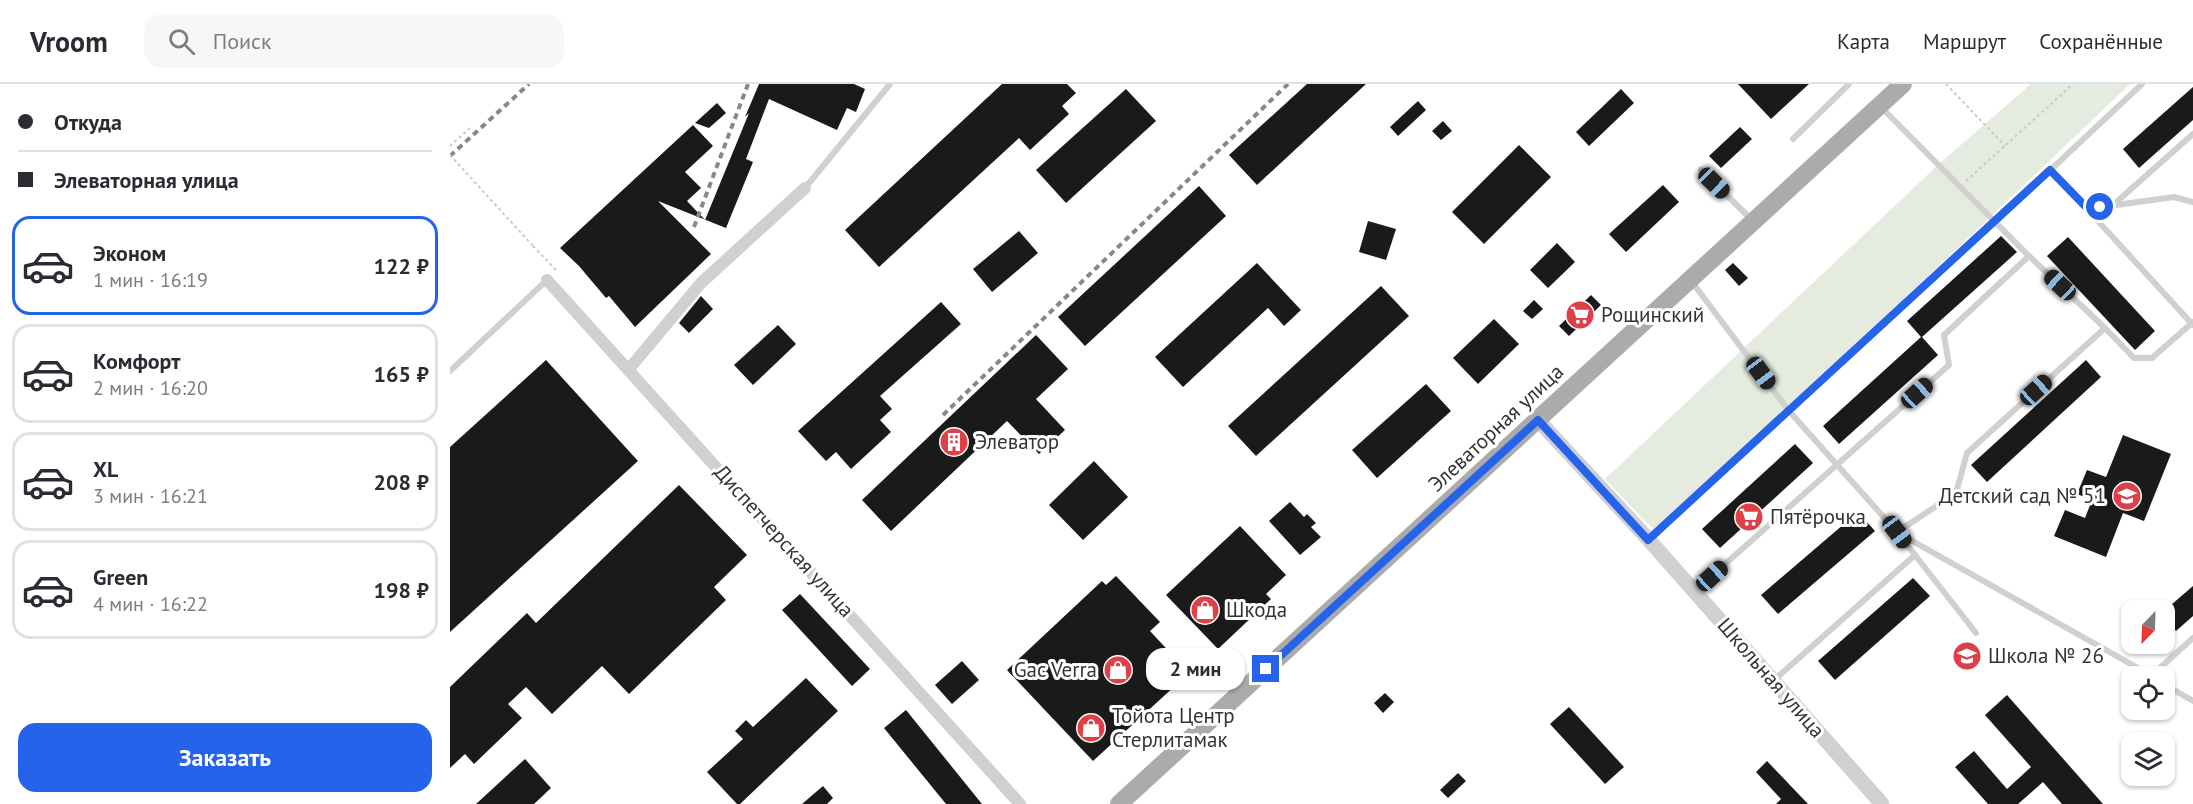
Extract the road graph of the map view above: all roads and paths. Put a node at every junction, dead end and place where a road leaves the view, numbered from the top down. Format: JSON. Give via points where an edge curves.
{"nodes":[{"id":1,"x":890,"y":84,"type":"edge"},
{"id":2,"x":1849,"y":84,"type":"edge"},
{"id":3,"x":1904,"y":84,"type":"edge"},
{"id":4,"x":1946,"y":84,"type":"edge"},
{"id":5,"x":2073,"y":84,"type":"edge"},
{"id":6,"x":2142,"y":84,"type":"edge"},
{"id":7,"x":1880,"y":106,"type":"junction"},
{"id":8,"x":470,"y":128,"type":"dead end"},
{"id":9,"x":2193,"y":134,"type":"edge"},
{"id":10,"x":1793,"y":139,"type":"dead end"},
{"id":11,"x":450,"y":146,"type":"edge"},
{"id":12,"x":2005,"y":146,"type":"junction"},
{"id":13,"x":450,"y":155,"type":"edge"},
{"id":14,"x":1701,"y":170,"type":"dead end"},
{"id":15,"x":2050,"y":170,"type":"junction"},
{"id":16,"x":1960,"y":187,"type":"junction"},
{"id":17,"x":805,"y":188,"type":"joint"},
{"id":18,"x":2193,"y":202,"type":"edge"},
{"id":19,"x":2113,"y":205,"type":"junction"},
{"id":20,"x":2087,"y":208,"type":"junction"},
{"id":21,"x":1753,"y":222,"type":"junction"},
{"id":22,"x":1995,"y":222,"type":"junction"},
{"id":23,"x":2029,"y":256,"type":"junction"},
{"id":24,"x":552,"y":275,"type":"junction"},
{"id":25,"x":1690,"y":279,"type":"junction"},
{"id":26,"x":2192,"y":324,"type":"edge"},
{"id":27,"x":2106,"y":328,"type":"junction"},
{"id":28,"x":629,"y":369,"type":"junction"},
{"id":29,"x":450,"y":371,"type":"edge"},
{"id":30,"x":1789,"y":411,"type":"junction"},
{"id":31,"x":1538,"y":420,"type":"junction"},
{"id":32,"x":1837,"y":465,"type":"junction"},
{"id":33,"x":1897,"y":532,"type":"junction"},
{"id":34,"x":1648,"y":540,"type":"junction"},
{"id":35,"x":1915,"y":555,"type":"junction"},
{"id":36,"x":1695,"y":592,"type":"junction"},
{"id":37,"x":1976,"y":633,"type":"dead end"},
{"id":38,"x":2193,"y":638,"type":"edge"},
{"id":39,"x":2134,"y":666,"type":"edge"},
{"id":40,"x":2163,"y":666,"type":"edge"},
{"id":41,"x":1773,"y":681,"type":"junction"},
{"id":42,"x":2175,"y":690,"type":"edge"},
{"id":43,"x":2193,"y":701,"type":"edge"},
{"id":44,"x":1877,"y":802,"type":"edge"},
{"id":45,"x":1020,"y":804,"type":"edge"},
{"id":46,"x":1119,"y":804,"type":"edge"}],
"edges":[{"from":1,"to":17,"type":"lane"},
{"from":2,"to":10,"type":"lane"},
{"from":3,"to":7,"type":"main road","name":"Элеваторная улица"},
{"from":4,"to":12,"type":"path"},
{"from":5,"to":12,"type":"path"},
{"from":6,"to":15,"type":"lane"},
{"from":7,"to":16,"type":"lane"},
{"from":7,"to":21,"type":"main road","name":"Элеваторная улица"},
{"from":8,"to":11,"type":"path"},
{"from":9,"to":19,"type":"lane"},
{"from":12,"to":16,"type":"path"},
{"from":13,"to":24,"type":"path","bridge":true,"via":[[533,246]]},
{"from":14,"to":21,"type":"lane"},
{"from":15,"to":20,"type":"lane"},
{"from":15,"to":22,"type":"lane"},
{"from":16,"to":22,"type":"lane"},
{"from":17,"to":28,"type":"street","via":[[701,283]]},
{"from":18,"to":19,"type":"lane","via":[[2174,197]]},
{"from":19,"to":20,"type":"lane"},
{"from":20,"to":26,"type":"lane"},
{"from":21,"to":25,"type":"main road","name":"Элеваторная улица"},
{"from":22,"to":23,"type":"lane"},
{"from":22,"to":30,"type":"lane"},
{"from":23,"to":27,"type":"lane"},
{"from":23,"to":32,"type":"lane","via":[[1944,335],[1949,365]]},
{"from":24,"to":28,"type":"street","name":"Диспетчерская улица"},
{"from":24,"to":29,"type":"lane"},
{"from":25,"to":30,"type":"lane"},
{"from":25,"to":31,"type":"main road","name":"Элеваторная улица"},
{"from":26,"to":27,"type":"lane","via":[[2152,358],[2134,358]]},
{"from":27,"to":33,"type":"lane","via":[[1967,453],[1956,493]]},
{"from":28,"to":45,"type":"street","name":"Диспетчерская улица"},
{"from":30,"to":32,"type":"lane"},
{"from":30,"to":34,"type":"lane"},
{"from":31,"to":34,"type":"street","name":"Школьная улица"},
{"from":31,"to":46,"type":"main road","name":"Элеваторная улица"},
{"from":32,"to":33,"type":"lane"},
{"from":32,"to":36,"type":"lane"},
{"from":33,"to":35,"type":"lane"},
{"from":33,"to":39,"type":"lane"},
{"from":34,"to":36,"type":"street","name":"Школьная улица"},
{"from":35,"to":37,"type":"lane"},
{"from":35,"to":41,"type":"lane"},
{"from":36,"to":41,"type":"street","name":"Школьная улица"},
{"from":38,"to":40,"type":"lane"},
{"from":41,"to":44,"type":"street","name":"Школьная улица"},
{"from":42,"to":43,"type":"lane"}]}
